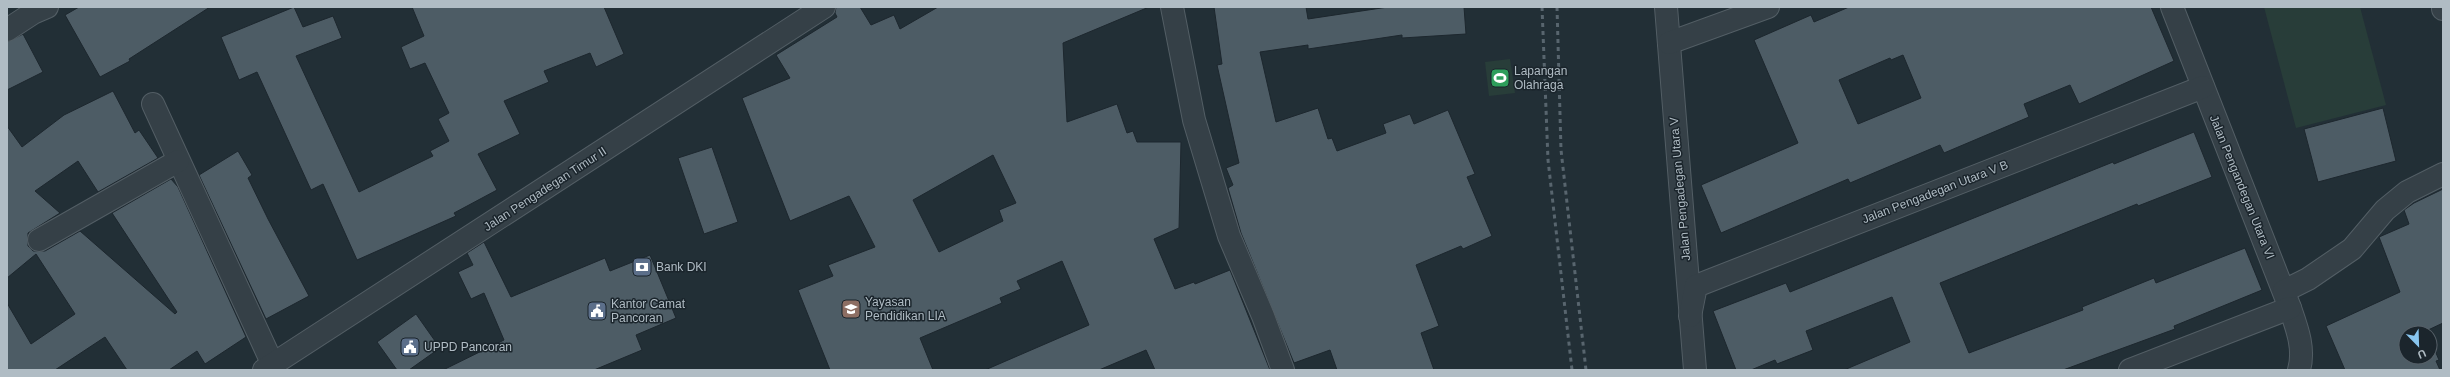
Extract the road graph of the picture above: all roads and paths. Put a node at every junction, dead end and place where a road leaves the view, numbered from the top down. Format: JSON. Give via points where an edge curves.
{"nodes":[{"id":1,"x":47,"y":7,"type":"edge"},
{"id":2,"x":824,"y":7,"type":"edge"},
{"id":3,"x":1172,"y":7,"type":"edge"},
{"id":4,"x":1666,"y":7,"type":"edge"},
{"id":5,"x":1768,"y":7,"type":"edge"},
{"id":6,"x":2172,"y":7,"type":"edge"},
{"id":7,"x":7,"y":30,"type":"edge"},
{"id":8,"x":1669,"y":43,"type":"junction"},
{"id":9,"x":2203,"y":87,"type":"junction"},
{"id":10,"x":153,"y":104,"type":"dead end"},
{"id":11,"x":178,"y":161,"type":"junction"},
{"id":12,"x":2443,"y":174,"type":"edge"},
{"id":13,"x":39,"y":240,"type":"dead end"},
{"id":14,"x":2287,"y":300,"type":"junction"},
{"id":15,"x":1690,"y":316,"type":"junction"},
{"id":16,"x":268,"y":367,"type":"edge"},
{"id":17,"x":1283,"y":370,"type":"edge"},
{"id":18,"x":1695,"y":370,"type":"edge"},
{"id":19,"x":2130,"y":370,"type":"edge"},
{"id":20,"x":2299,"y":370,"type":"edge"}],
"edges":[{"from":1,"to":7,"type":"street"},
{"from":2,"to":16,"type":"street","name":"Jalan Pengadegan Timur II"},
{"from":3,"to":17,"type":"street","via":[[1194,120],[1229,236]]},
{"from":4,"to":8,"type":"street","name":"Jalan Pengadegan Utara V"},
{"from":5,"to":8,"type":"street"},
{"from":6,"to":9,"type":"street","name":"Jalan Pengandegan Utara VI"},
{"from":8,"to":15,"type":"street","name":"Jalan Pengadegan Utara V"},
{"from":9,"to":14,"type":"street","name":"Jalan Pengandegan Utara VI"},
{"from":9,"to":15,"type":"street","name":"Jalan Pengadegan Utara V B","via":[[1696,286]]},
{"from":10,"to":11,"type":"street"},
{"from":11,"to":13,"type":"street"},
{"from":11,"to":16,"type":"street"},
{"from":12,"to":14,"type":"street","via":[[2407,192],[2385,210],[2352,249],[2308,279]]},
{"from":14,"to":19,"type":"street"},
{"from":14,"to":20,"type":"street","name":"Jalan Pengandegan Utara VI","via":[[2299,335]]},
{"from":15,"to":18,"type":"street","name":"Jalan Pengadegan Utara V"}]}
